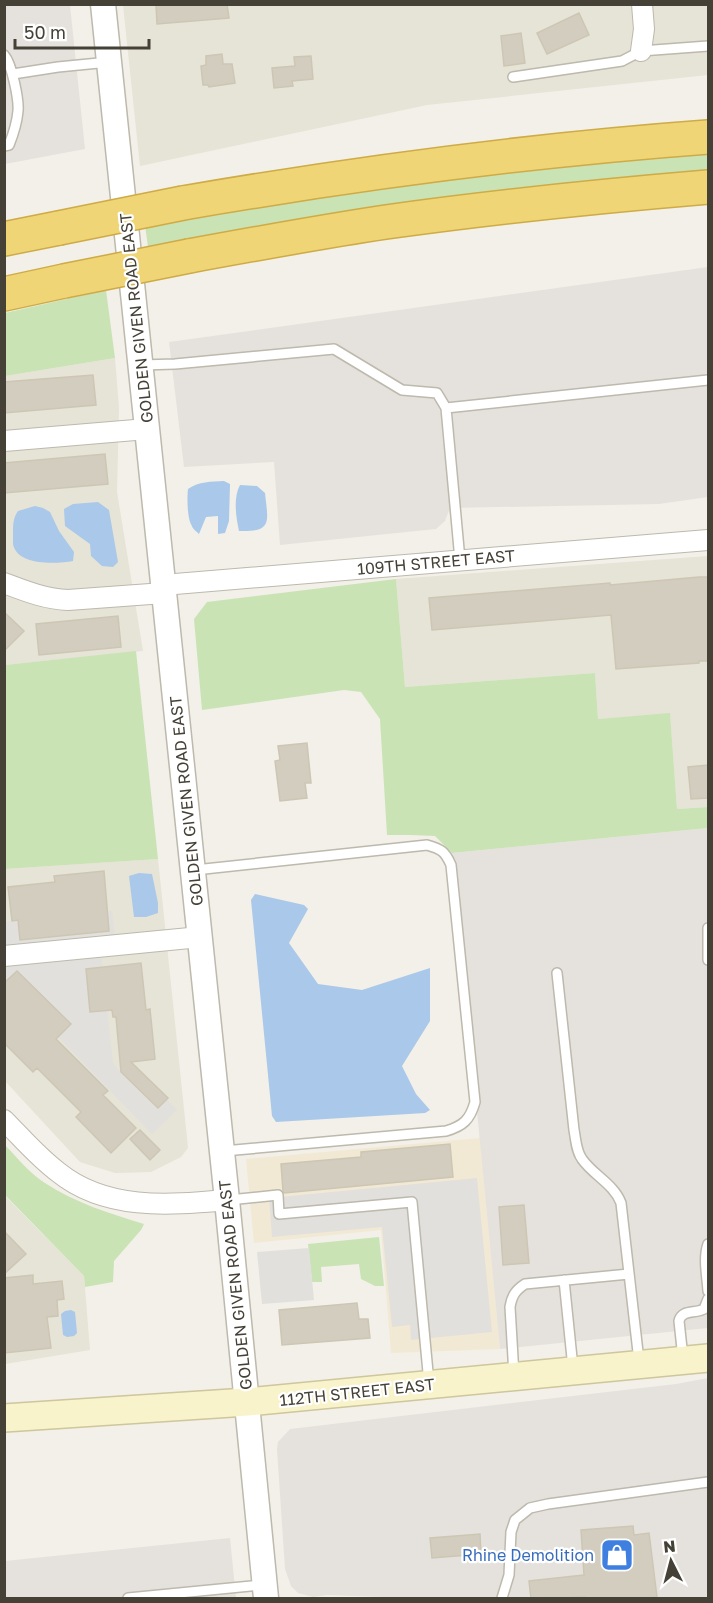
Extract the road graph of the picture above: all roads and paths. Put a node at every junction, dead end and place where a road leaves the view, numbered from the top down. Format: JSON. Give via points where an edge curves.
{"nodes":[{"id":1,"x":103,"y":4,"type":"edge"},
{"id":2,"x":642,"y":4,"type":"edge"},
{"id":3,"x":708,"y":46,"type":"edge"},
{"id":4,"x":641,"y":51,"type":"junction"},
{"id":5,"x":4,"y":55,"type":"edge"},
{"id":6,"x":109,"y":62,"type":"junction"},
{"id":7,"x":13,"y":74,"type":"junction"},
{"id":8,"x":513,"y":77,"type":"dead end"},
{"id":9,"x":708,"y":137,"type":"edge"},
{"id":10,"x":4,"y":146,"type":"edge"},
{"id":11,"x":708,"y":187,"type":"edge"},
{"id":12,"x":4,"y":239,"type":"edge"},
{"id":13,"x":4,"y":294,"type":"edge"},
{"id":14,"x":140,"y":365,"type":"junction"},
{"id":15,"x":708,"y":380,"type":"edge"},
{"id":16,"x":446,"y":408,"type":"junction"},
{"id":17,"x":147,"y":429,"type":"junction"},
{"id":18,"x":4,"y":441,"type":"edge"},
{"id":19,"x":708,"y":540,"type":"edge"},
{"id":20,"x":459,"y":560,"type":"junction"},
{"id":21,"x":4,"y":583,"type":"edge"},
{"id":22,"x":164,"y":589,"type":"junction"},
{"id":23,"x":193,"y":870,"type":"junction"},
{"id":24,"x":708,"y":928,"type":"edge"},
{"id":25,"x":200,"y":937,"type":"junction"},
{"id":26,"x":4,"y":956,"type":"edge"},
{"id":27,"x":708,"y":960,"type":"edge"},
{"id":28,"x":557,"y":973,"type":"dead end"},
{"id":29,"x":4,"y":1120,"type":"edge"},
{"id":30,"x":222,"y":1151,"type":"junction"},
{"id":31,"x":227,"y":1200,"type":"junction"},
{"id":32,"x":708,"y":1244,"type":"edge"},
{"id":33,"x":629,"y":1274,"type":"junction"},
{"id":34,"x":564,"y":1280,"type":"junction"},
{"id":35,"x":708,"y":1291,"type":"edge"},
{"id":36,"x":708,"y":1299,"type":"edge"},
{"id":37,"x":696,"y":1359,"type":"edge"},
{"id":38,"x":639,"y":1364,"type":"junction"},
{"id":39,"x":573,"y":1371,"type":"junction"},
{"id":40,"x":514,"y":1377,"type":"junction"},
{"id":41,"x":429,"y":1385,"type":"junction"},
{"id":42,"x":247,"y":1402,"type":"junction"},
{"id":43,"x":4,"y":1418,"type":"edge"},
{"id":44,"x":708,"y":1482,"type":"edge"},
{"id":45,"x":266,"y":1592,"type":"edge"},
{"id":46,"x":128,"y":1599,"type":"edge"},
{"id":47,"x":502,"y":1599,"type":"edge"}],
"edges":[{"from":1,"to":6,"type":"street","name":"GOLDEN GIVEN ROAD EAST"},
{"from":2,"to":4,"type":"street"},
{"from":3,"to":4,"type":"lane"},
{"from":4,"to":8,"type":"lane","via":[[622,61]]},
{"from":5,"to":7,"type":"lane"},
{"from":6,"to":7,"type":"lane"},
{"from":6,"to":14,"type":"street","name":"GOLDEN GIVEN ROAD EAST"},
{"from":7,"to":10,"type":"lane","via":[[18,110],[13,136],[9,145]]},
{"from":9,"to":12,"type":"highway","bridge":true,"via":[[455,161],[281,186]]},
{"from":11,"to":13,"type":"highway","bridge":true,"via":[[397,221],[189,256]]},
{"from":14,"to":16,"type":"lane","via":[[334,349],[402,390],[437,393]]},
{"from":14,"to":17,"type":"street","name":"GOLDEN GIVEN ROAD EAST"},
{"from":15,"to":16,"type":"lane"},
{"from":16,"to":20,"type":"lane"},
{"from":17,"to":18,"type":"street"},
{"from":17,"to":22,"type":"street","name":"GOLDEN GIVEN ROAD EAST"},
{"from":19,"to":20,"type":"street","name":"109TH STREET EAST"},
{"from":20,"to":22,"type":"street","name":"109TH STREET EAST"},
{"from":21,"to":22,"type":"street","name":"109TH STREET EAST","via":[[62,600]]},
{"from":22,"to":23,"type":"street","name":"GOLDEN GIVEN ROAD EAST"},
{"from":23,"to":25,"type":"street","name":"GOLDEN GIVEN ROAD EAST"},
{"from":23,"to":30,"type":"lane","via":[[427,845],[440,849],[451,865],[475,1102],[466,1121],[446,1131]]},
{"from":24,"to":27,"type":"lane"},
{"from":25,"to":26,"type":"street"},
{"from":25,"to":30,"type":"street","name":"GOLDEN GIVEN ROAD EAST"},
{"from":28,"to":33,"type":"lane","via":[[578,1150],[618,1195]]},
{"from":29,"to":31,"type":"street","via":[[60,1174],[101,1196],[152,1204]]},
{"from":30,"to":31,"type":"street","name":"GOLDEN GIVEN ROAD EAST"},
{"from":31,"to":41,"type":"lane","via":[[278,1195],[279,1214],[412,1202]]},
{"from":31,"to":42,"type":"street","name":"GOLDEN GIVEN ROAD EAST"},
{"from":32,"to":35,"type":"lane"},
{"from":33,"to":34,"type":"lane"},
{"from":33,"to":38,"type":"lane"},
{"from":34,"to":39,"type":"lane"},
{"from":34,"to":40,"type":"lane","via":[[525,1284],[511,1298]]},
{"from":36,"to":37,"type":"lane","via":[[701,1311],[680,1316]]},
{"from":37,"to":38,"type":"main road","name":"112TH STREET EAST"},
{"from":38,"to":39,"type":"main road","name":"112TH STREET EAST"},
{"from":39,"to":40,"type":"main road","name":"112TH STREET EAST"},
{"from":40,"to":41,"type":"main road","name":"112TH STREET EAST"},
{"from":41,"to":42,"type":"main road","name":"112TH STREET EAST"},
{"from":42,"to":43,"type":"main road","name":"112TH STREET EAST"},
{"from":42,"to":45,"type":"street","name":"GOLDEN GIVEN ROAD EAST"},
{"from":44,"to":47,"type":"lane","via":[[530,1508],[515,1520],[511,1532]]},
{"from":45,"to":46,"type":"lane"}]}
